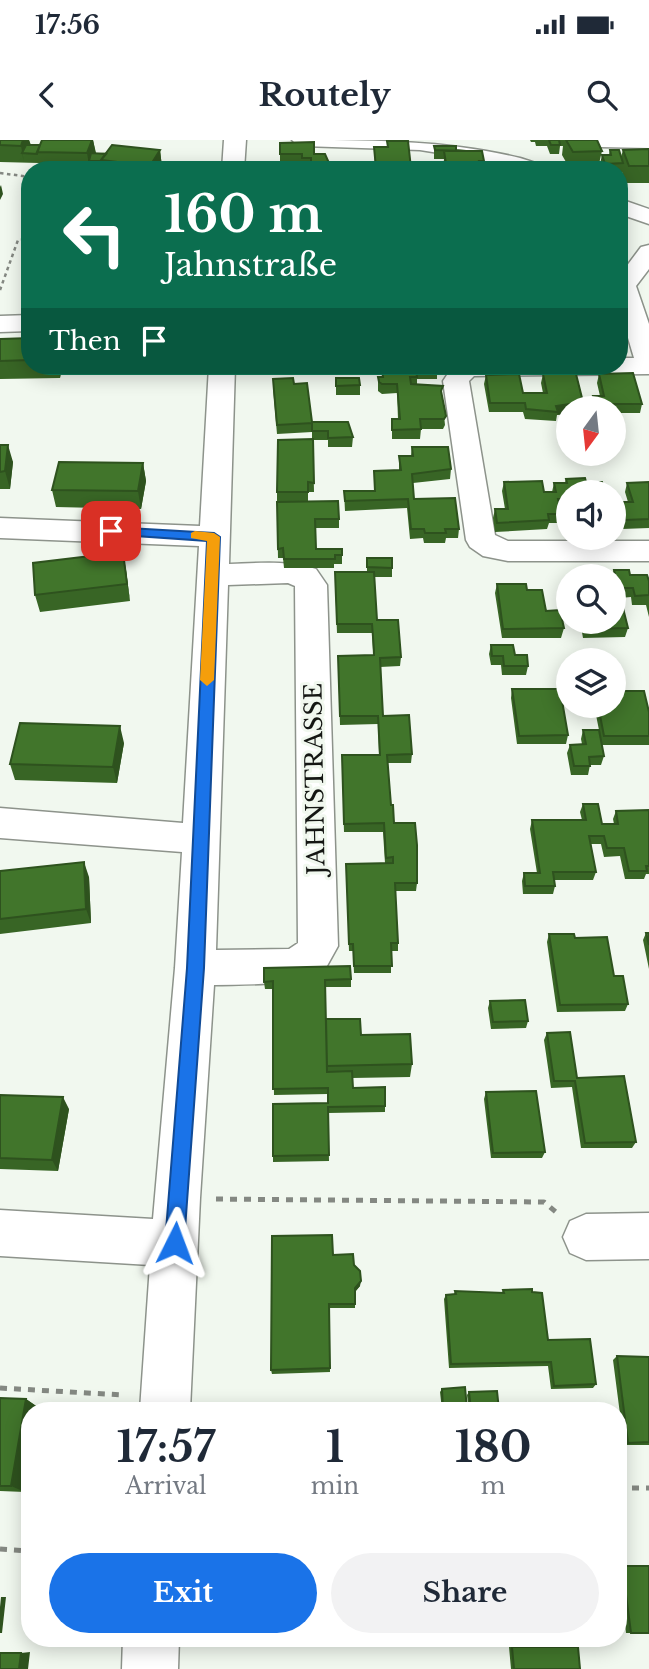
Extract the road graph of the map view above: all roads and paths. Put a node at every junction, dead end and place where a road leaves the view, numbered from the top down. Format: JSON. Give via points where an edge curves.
{"nodes":[{"id":1,"x":235,"y":140,"type":"edge"},
{"id":2,"x":303,"y":140,"type":"edge"},
{"id":3,"x":345,"y":140,"type":"edge"},
{"id":4,"x":430,"y":142,"type":"edge"},
{"id":5,"x":649,"y":142,"type":"edge"},
{"id":6,"x":607,"y":143,"type":"dead end"},
{"id":7,"x":234,"y":161,"type":"edge"},
{"id":8,"x":425,"y":161,"type":"edge"},
{"id":9,"x":506,"y":161,"type":"edge"},
{"id":10,"x":0,"y":173,"type":"edge"},
{"id":11,"x":21,"y":176,"type":"edge"},
{"id":12,"x":628,"y":209,"type":"edge"},
{"id":13,"x":649,"y":217,"type":"edge"},
{"id":14,"x":21,"y":240,"type":"edge"},
{"id":15,"x":649,"y":252,"type":"edge"},
{"id":16,"x":628,"y":281,"type":"edge"},
{"id":17,"x":0,"y":290,"type":"edge"},
{"id":18,"x":628,"y":299,"type":"edge"},
{"id":19,"x":21,"y":323,"type":"edge"},
{"id":20,"x":0,"y":324,"type":"edge"},
{"id":21,"x":628,"y":365,"type":"edge"},
{"id":22,"x":649,"y":365,"type":"edge"},
{"id":23,"x":222,"y":375,"type":"edge"},
{"id":24,"x":458,"y":375,"type":"edge"},
{"id":25,"x":0,"y":528,"type":"edge"},
{"id":26,"x":214,"y":537,"type":"junction"},
{"id":27,"x":649,"y":551,"type":"edge"},
{"id":28,"x":211,"y":575,"type":"junction"},
{"id":29,"x":0,"y":823,"type":"edge"},
{"id":30,"x":202,"y":839,"type":"junction"},
{"id":31,"x":195,"y":968,"type":"junction"},
{"id":32,"x":177,"y":1198,"type":"junction"},
{"id":33,"x":0,"y":1233,"type":"edge"},
{"id":34,"x":649,"y":1236,"type":"edge"},
{"id":35,"x":586,"y":1237,"type":"joint"},
{"id":36,"x":175,"y":1243,"type":"junction"},
{"id":37,"x":0,"y":1388,"type":"edge"},
{"id":38,"x":145,"y":1402,"type":"edge"},
{"id":39,"x":166,"y":1402,"type":"edge"},
{"id":40,"x":627,"y":1488,"type":"edge"},
{"id":41,"x":649,"y":1488,"type":"edge"},
{"id":42,"x":0,"y":1549,"type":"edge"},
{"id":43,"x":21,"y":1550,"type":"edge"},
{"id":44,"x":151,"y":1647,"type":"edge"},
{"id":45,"x":150,"y":1669,"type":"edge"}],
"edges":[{"from":1,"to":7,"type":"street"},
{"from":2,"to":3,"type":"street"},
{"from":3,"to":4,"type":"street"},
{"from":4,"to":8,"type":"street"},
{"from":4,"to":9,"type":"street"},
{"from":5,"to":6,"type":"street"},
{"from":10,"to":11,"type":"path"},
{"from":12,"to":13,"type":"street"},
{"from":14,"to":17,"type":"path"},
{"from":15,"to":16,"type":"street"},
{"from":18,"to":22,"type":"street"},
{"from":19,"to":20,"type":"street"},
{"from":21,"to":22,"type":"street"},
{"from":23,"to":26,"type":"street"},
{"from":24,"to":27,"type":"street","via":[[481,540],[508,551]]},
{"from":25,"to":26,"type":"street"},
{"from":26,"to":28,"type":"street"},
{"from":28,"to":30,"type":"street"},
{"from":28,"to":31,"type":"street","name":"JAHNSTRASSE","via":[[288,573],[305,576],[311,585],[318,946],[309,961],[289,966]]},
{"from":29,"to":30,"type":"street"},
{"from":30,"to":31,"type":"street"},
{"from":31,"to":32,"type":"street"},
{"from":32,"to":35,"type":"path","via":[[544,1202]]},
{"from":32,"to":36,"type":"street"},
{"from":33,"to":36,"type":"street"},
{"from":34,"to":35,"type":"street"},
{"from":36,"to":39,"type":"street"},
{"from":37,"to":38,"type":"path"},
{"from":40,"to":41,"type":"path"},
{"from":42,"to":43,"type":"path"},
{"from":44,"to":45,"type":"street"}]}
